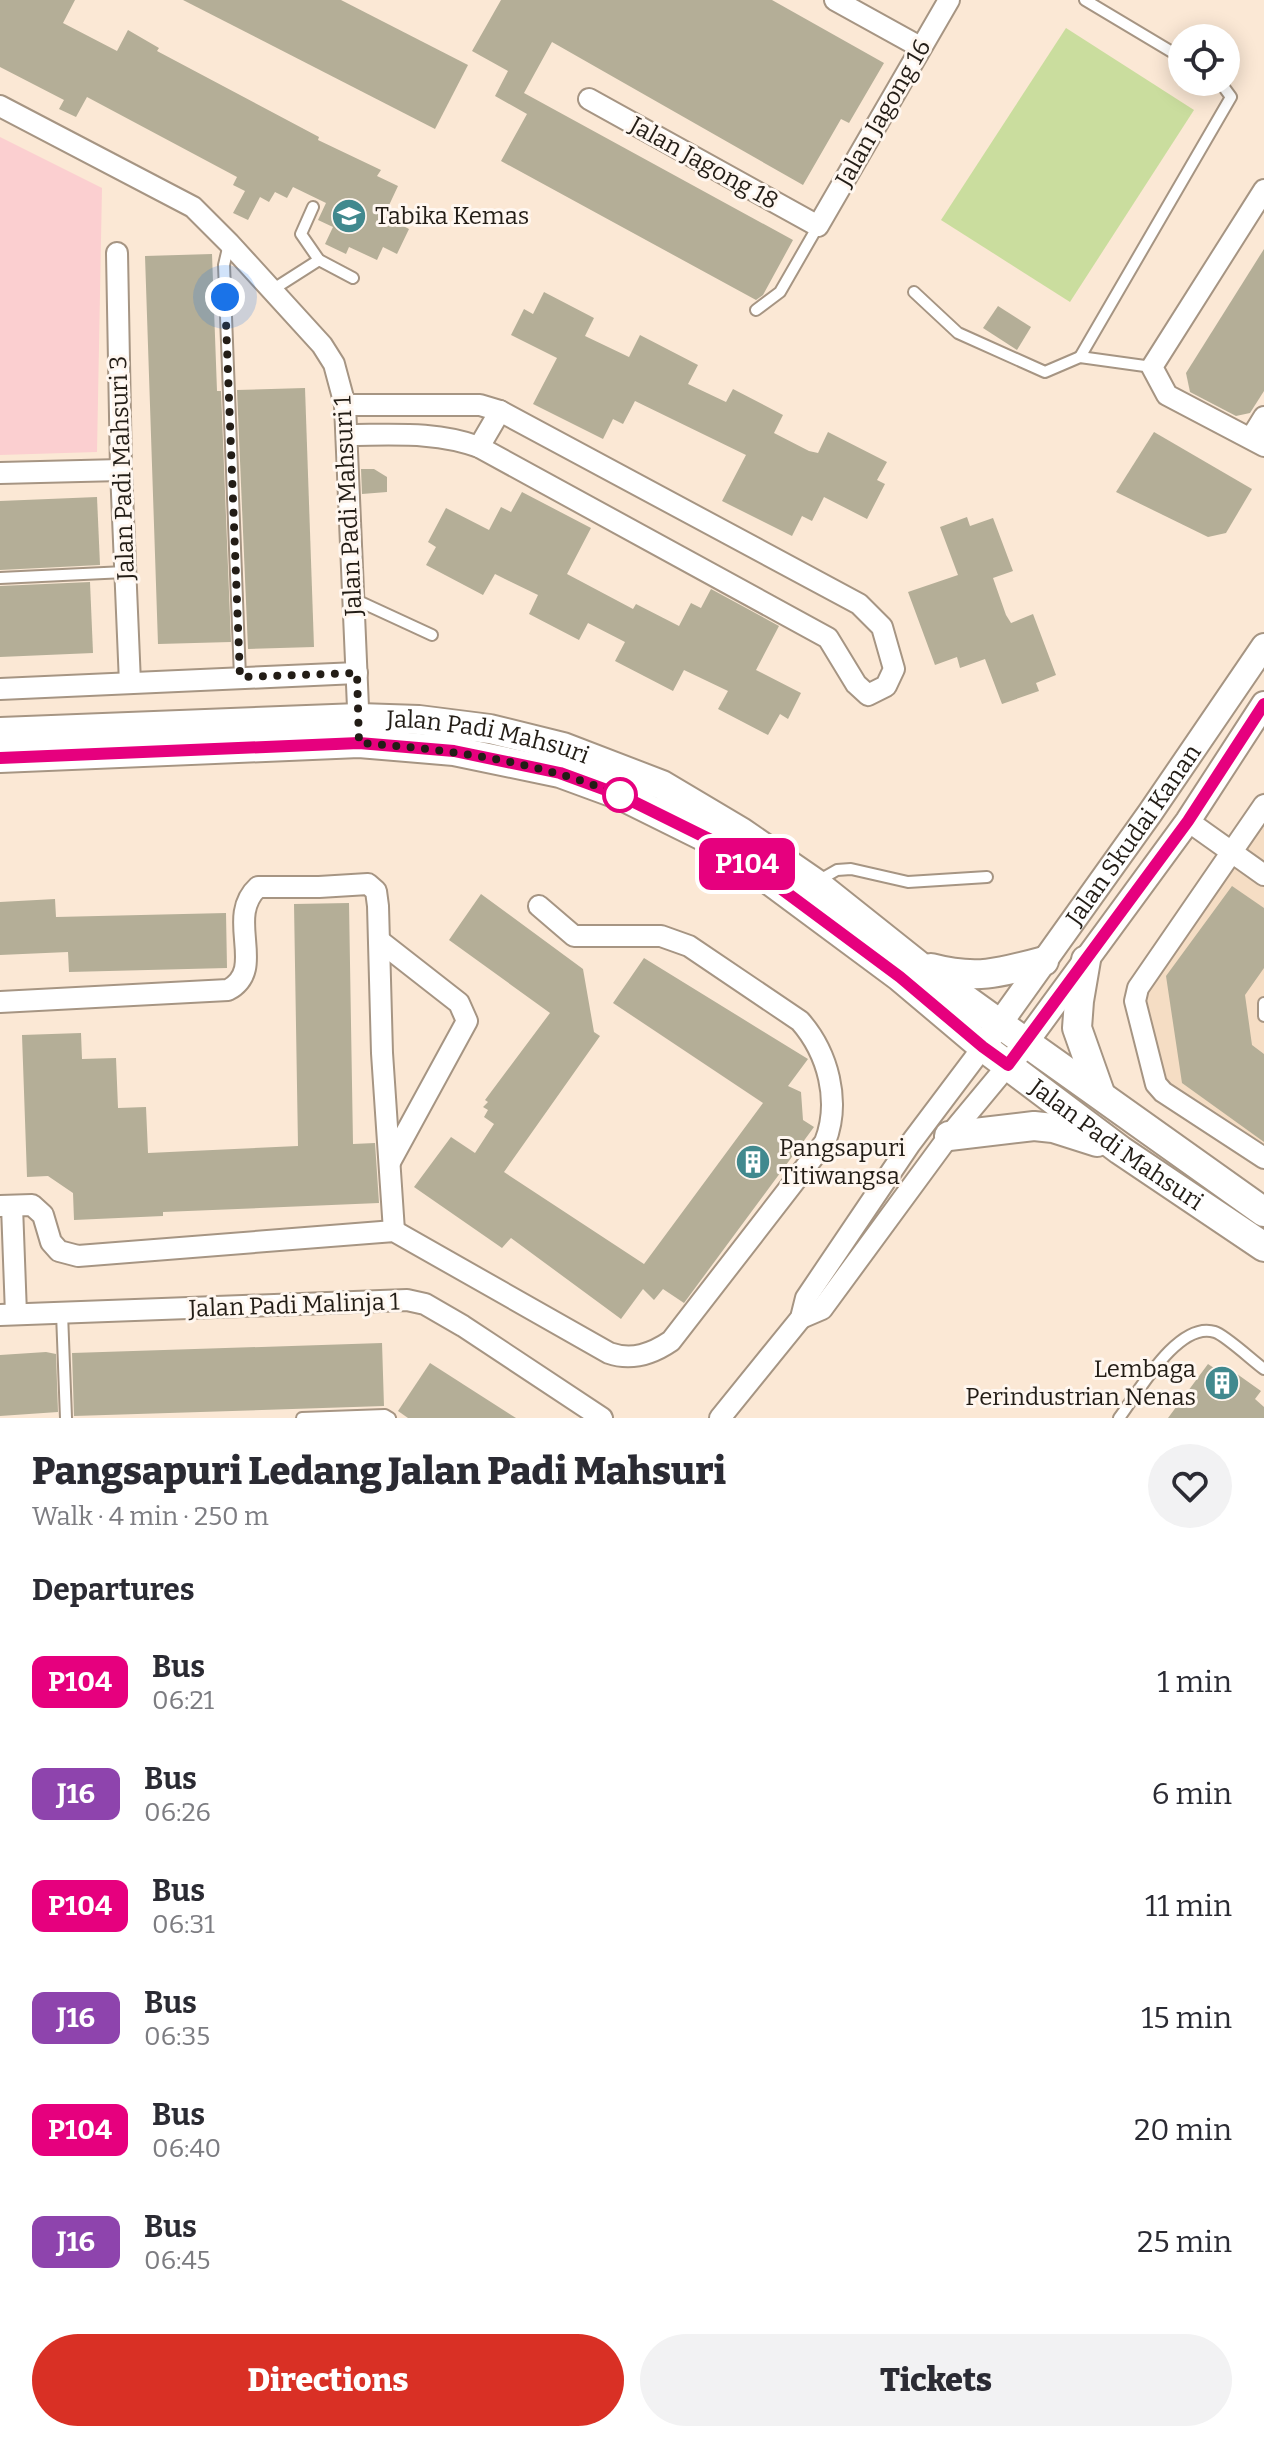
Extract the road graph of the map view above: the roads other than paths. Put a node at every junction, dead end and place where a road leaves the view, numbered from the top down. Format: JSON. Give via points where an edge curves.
{"nodes":[{"id":1,"x":835,"y":0,"type":"edge"},
{"id":2,"x":949,"y":0,"type":"edge"},
{"id":3,"x":1085,"y":0,"type":"edge"},
{"id":4,"x":920,"y":47,"type":"junction"},
{"id":5,"x":1168,"y":50,"type":"edge"},
{"id":6,"x":1230,"y":96,"type":"edge"},
{"id":7,"x":589,"y":99,"type":"dead end"},
{"id":8,"x":0,"y":106,"type":"edge"},
{"id":9,"x":1264,"y":190,"type":"edge"},
{"id":10,"x":313,"y":207,"type":"dead end"},
{"id":11,"x":818,"y":226,"type":"junction"},
{"id":12,"x":229,"y":243,"type":"junction"},
{"id":13,"x":117,"y":253,"type":"dead end"},
{"id":14,"x":319,"y":260,"type":"junction"},
{"id":15,"x":353,"y":278,"type":"dead end"},
{"id":16,"x":272,"y":290,"type":"junction"},
{"id":17,"x":914,"y":292,"type":"dead end"},
{"id":18,"x":756,"y":310,"type":"dead end"},
{"id":19,"x":1080,"y":357,"type":"junction"},
{"id":20,"x":1152,"y":367,"type":"junction"},
{"id":21,"x":345,"y":405,"type":"junction"},
{"id":22,"x":500,"y":411,"type":"junction"},
{"id":23,"x":1264,"y":417,"type":"edge"},
{"id":24,"x":347,"y":435,"type":"junction"},
{"id":25,"x":1257,"y":442,"type":"edge"},
{"id":26,"x":479,"y":447,"type":"junction"},
{"id":27,"x":121,"y":470,"type":"junction"},
{"id":28,"x":0,"y":473,"type":"edge"},
{"id":29,"x":125,"y":572,"type":"junction"},
{"id":30,"x":0,"y":578,"type":"edge"},
{"id":31,"x":354,"y":599,"type":"junction"},
{"id":32,"x":432,"y":635,"type":"dead end"},
{"id":33,"x":1264,"y":646,"type":"edge"},
{"id":34,"x":357,"y":673,"type":"junction"},
{"id":35,"x":240,"y":677,"type":"junction"},
{"id":36,"x":130,"y":683,"type":"junction"},
{"id":37,"x":0,"y":689,"type":"edge"},
{"id":38,"x":1264,"y":704,"type":"edge"},
{"id":39,"x":359,"y":730,"type":"junction"},
{"id":40,"x":0,"y":732,"type":"edge"},
{"id":41,"x":0,"y":758,"type":"edge"},
{"id":42,"x":1264,"y":805,"type":"edge"},
{"id":43,"x":1188,"y":821,"type":"junction"},
{"id":44,"x":1230,"y":851,"type":"junction"},
{"id":45,"x":1264,"y":875,"type":"edge"},
{"id":46,"x":987,"y":877,"type":"dead end"},
{"id":47,"x":815,"y":883,"type":"junction"},
{"id":48,"x":539,"y":906,"type":"dead end"},
{"id":49,"x":381,"y":942,"type":"junction"},
{"id":50,"x":1086,"y":960,"type":"junction"},
{"id":51,"x":1044,"y":961,"type":"junction"},
{"id":52,"x":918,"y":965,"type":"junction"},
{"id":53,"x":0,"y":1002,"type":"edge"},
{"id":54,"x":1264,"y":1003,"type":"edge"},
{"id":55,"x":1264,"y":1016,"type":"edge"},
{"id":56,"x":1000,"y":1024,"type":"junction"},
{"id":57,"x":1026,"y":1042,"type":"junction"},
{"id":58,"x":983,"y":1047,"type":"junction"},
{"id":59,"x":1008,"y":1065,"type":"junction"},
{"id":60,"x":1100,"y":1093,"type":"junction"},
{"id":61,"x":949,"y":1136,"type":"junction"},
{"id":62,"x":1120,"y":1150,"type":"junction"},
{"id":63,"x":1264,"y":1158,"type":"edge"},
{"id":64,"x":390,"y":1162,"type":"junction"},
{"id":65,"x":6,"y":1206,"type":"edge"},
{"id":66,"x":1264,"y":1212,"type":"edge"},
{"id":67,"x":394,"y":1231,"type":"junction"},
{"id":68,"x":1264,"y":1247,"type":"edge"},
{"id":69,"x":62,"y":1313,"type":"junction"},
{"id":70,"x":8,"y":1314,"type":"edge"},
{"id":71,"x":801,"y":1318,"type":"junction"},
{"id":72,"x":1264,"y":1369,"type":"edge"},
{"id":73,"x":66,"y":1418,"type":"edge"},
{"id":74,"x":302,"y":1418,"type":"edge"},
{"id":75,"x":390,"y":1418,"type":"edge"},
{"id":76,"x":602,"y":1418,"type":"edge"},
{"id":77,"x":720,"y":1418,"type":"edge"},
{"id":78,"x":1119,"y":1418,"type":"edge"}],
"edges":[{"from":1,"to":4,"type":"street"},
{"from":2,"to":4,"type":"street","name":"Jalan Jagong 16"},
{"from":3,"to":5,"type":"lane"},
{"from":4,"to":11,"type":"street","name":"Jalan Jagong 16"},
{"from":6,"to":19,"type":"lane"},
{"from":7,"to":11,"type":"street","name":"Jalan Jagong 18"},
{"from":8,"to":12,"type":"street","name":"Jalan Padi Mahsuri 1","via":[[193,207]]},
{"from":9,"to":20,"type":"street"},
{"from":10,"to":14,"type":"lane","via":[[301,234]]},
{"from":11,"to":18,"type":"lane","via":[[780,292]]},
{"from":12,"to":16,"type":"street","name":"Jalan Padi Mahsuri 1"},
{"from":12,"to":35,"type":"lane","via":[[224,265]]},
{"from":13,"to":27,"type":"street","name":"Jalan Padi Mahsuri 3"},
{"from":14,"to":15,"type":"lane"},
{"from":14,"to":16,"type":"lane"},
{"from":16,"to":21,"type":"street","name":"Jalan Padi Mahsuri 1","via":[[328,355]]},
{"from":17,"to":19,"type":"lane","via":[[958,333],[1045,372]]},
{"from":19,"to":20,"type":"lane"},
{"from":20,"to":25,"type":"street","via":[[1167,395]]},
{"from":21,"to":22,"type":"street","via":[[480,405]]},
{"from":21,"to":24,"type":"street","name":"Jalan Padi Mahsuri 1"},
{"from":22,"to":26,"type":"street"},
{"from":22,"to":26,"type":"street","via":[[859,604],[882,627],[894,669],[886,686],[868,695],[828,638]]},
{"from":23,"to":25,"type":"street"},
{"from":24,"to":26,"type":"street","via":[[429,435]]},
{"from":24,"to":31,"type":"street","name":"Jalan Padi Mahsuri 1"},
{"from":27,"to":28,"type":"street"},
{"from":27,"to":29,"type":"street","name":"Jalan Padi Mahsuri 3"},
{"from":29,"to":30,"type":"lane"},
{"from":29,"to":36,"type":"street","name":"Jalan Padi Mahsuri 3"},
{"from":31,"to":32,"type":"lane"},
{"from":31,"to":34,"type":"street","name":"Jalan Padi Mahsuri 1"},
{"from":33,"to":51,"type":"street","name":"Jalan Skudai Kanan"},
{"from":34,"to":35,"type":"street"},
{"from":34,"to":39,"type":"street","name":"Jalan Padi Mahsuri 1"},
{"from":35,"to":36,"type":"street"},
{"from":36,"to":37,"type":"street"},
{"from":38,"to":43,"type":"street","name":"Jalan Skudai Kanan"},
{"from":39,"to":40,"type":"main road","name":"Jalan Padi Mahsuri"},
{"from":39,"to":41,"type":"main road","name":"Jalan Padi Mahsuri"},
{"from":39,"to":47,"type":"main road","name":"Jalan Padi Mahsuri","via":[[419,720],[490,729],[563,747],[662,785]]},
{"from":39,"to":58,"type":"main road","name":"Jalan Padi Mahsuri","via":[[560,773],[620,795],[725,847],[900,977]]},
{"from":42,"to":44,"type":"street"},
{"from":43,"to":44,"type":"street"},
{"from":43,"to":50,"type":"street","name":"Jalan Skudai Kanan"},
{"from":44,"to":45,"type":"street"},
{"from":44,"to":63,"type":"street","via":[[1138,988],[1135,1001],[1156,1084]]},
{"from":46,"to":47,"type":"lane","via":[[908,882],[851,869],[837,870]]},
{"from":47,"to":52,"type":"main road","name":"Jalan Padi Mahsuri"},
{"from":48,"to":67,"type":"street","via":[[574,936],[661,936],[689,946],[800,1021],[825,1059],[833,1099],[825,1142],[671,1341],[637,1356],[609,1353]]},
{"from":49,"to":53,"type":"street","via":[[376,891],[368,884],[258,887],[246,898],[244,911],[246,974],[228,990]]},
{"from":49,"to":64,"type":"street"},
{"from":49,"to":64,"type":"street","via":[[459,1003],[467,1021]]},
{"from":50,"to":57,"type":"street","name":"Jalan Skudai Kanan"},
{"from":50,"to":60,"type":"main road","via":[[1077,1028]]},
{"from":51,"to":52,"type":"main road","via":[[976,976]]},
{"from":51,"to":56,"type":"street","name":"Jalan Skudai Kanan"},
{"from":52,"to":56,"type":"main road","name":"Jalan Padi Mahsuri"},
{"from":54,"to":55,"type":"lane"},
{"from":56,"to":57,"type":"main road","name":"Jalan Padi Mahsuri"},
{"from":56,"to":58,"type":"street","name":"Jalan Skudai Kanan"},
{"from":57,"to":59,"type":"street","name":"Jalan Skudai Kanan"},
{"from":57,"to":60,"type":"main road","name":"Jalan Padi Mahsuri"},
{"from":58,"to":59,"type":"main road","name":"Jalan Padi Mahsuri"},
{"from":58,"to":71,"type":"street","via":[[806,1298]]},
{"from":59,"to":61,"type":"street"},
{"from":59,"to":62,"type":"main road","name":"Jalan Padi Mahsuri"},
{"from":60,"to":66,"type":"main road","name":"Jalan Padi Mahsuri"},
{"from":61,"to":62,"type":"main road","via":[[1034,1126]]},
{"from":61,"to":71,"type":"street","via":[[822,1309]]},
{"from":62,"to":68,"type":"main road","name":"Jalan Padi Mahsuri"},
{"from":64,"to":67,"type":"street"},
{"from":65,"to":67,"type":"street","via":[[32,1205],[43,1215],[59,1251],[78,1256]]},
{"from":65,"to":70,"type":"street"},
{"from":69,"to":70,"type":"street","name":"Jalan Padi Malinja 1"},
{"from":69,"to":73,"type":"lane"},
{"from":69,"to":76,"type":"street","name":"Jalan Padi Malinja 1","via":[[407,1300],[463,1326]]},
{"from":71,"to":77,"type":"street"},
{"from":72,"to":78,"type":"lane","via":[[1215,1332],[1194,1331],[1177,1341]]},
{"from":74,"to":75,"type":"lane"}]}
